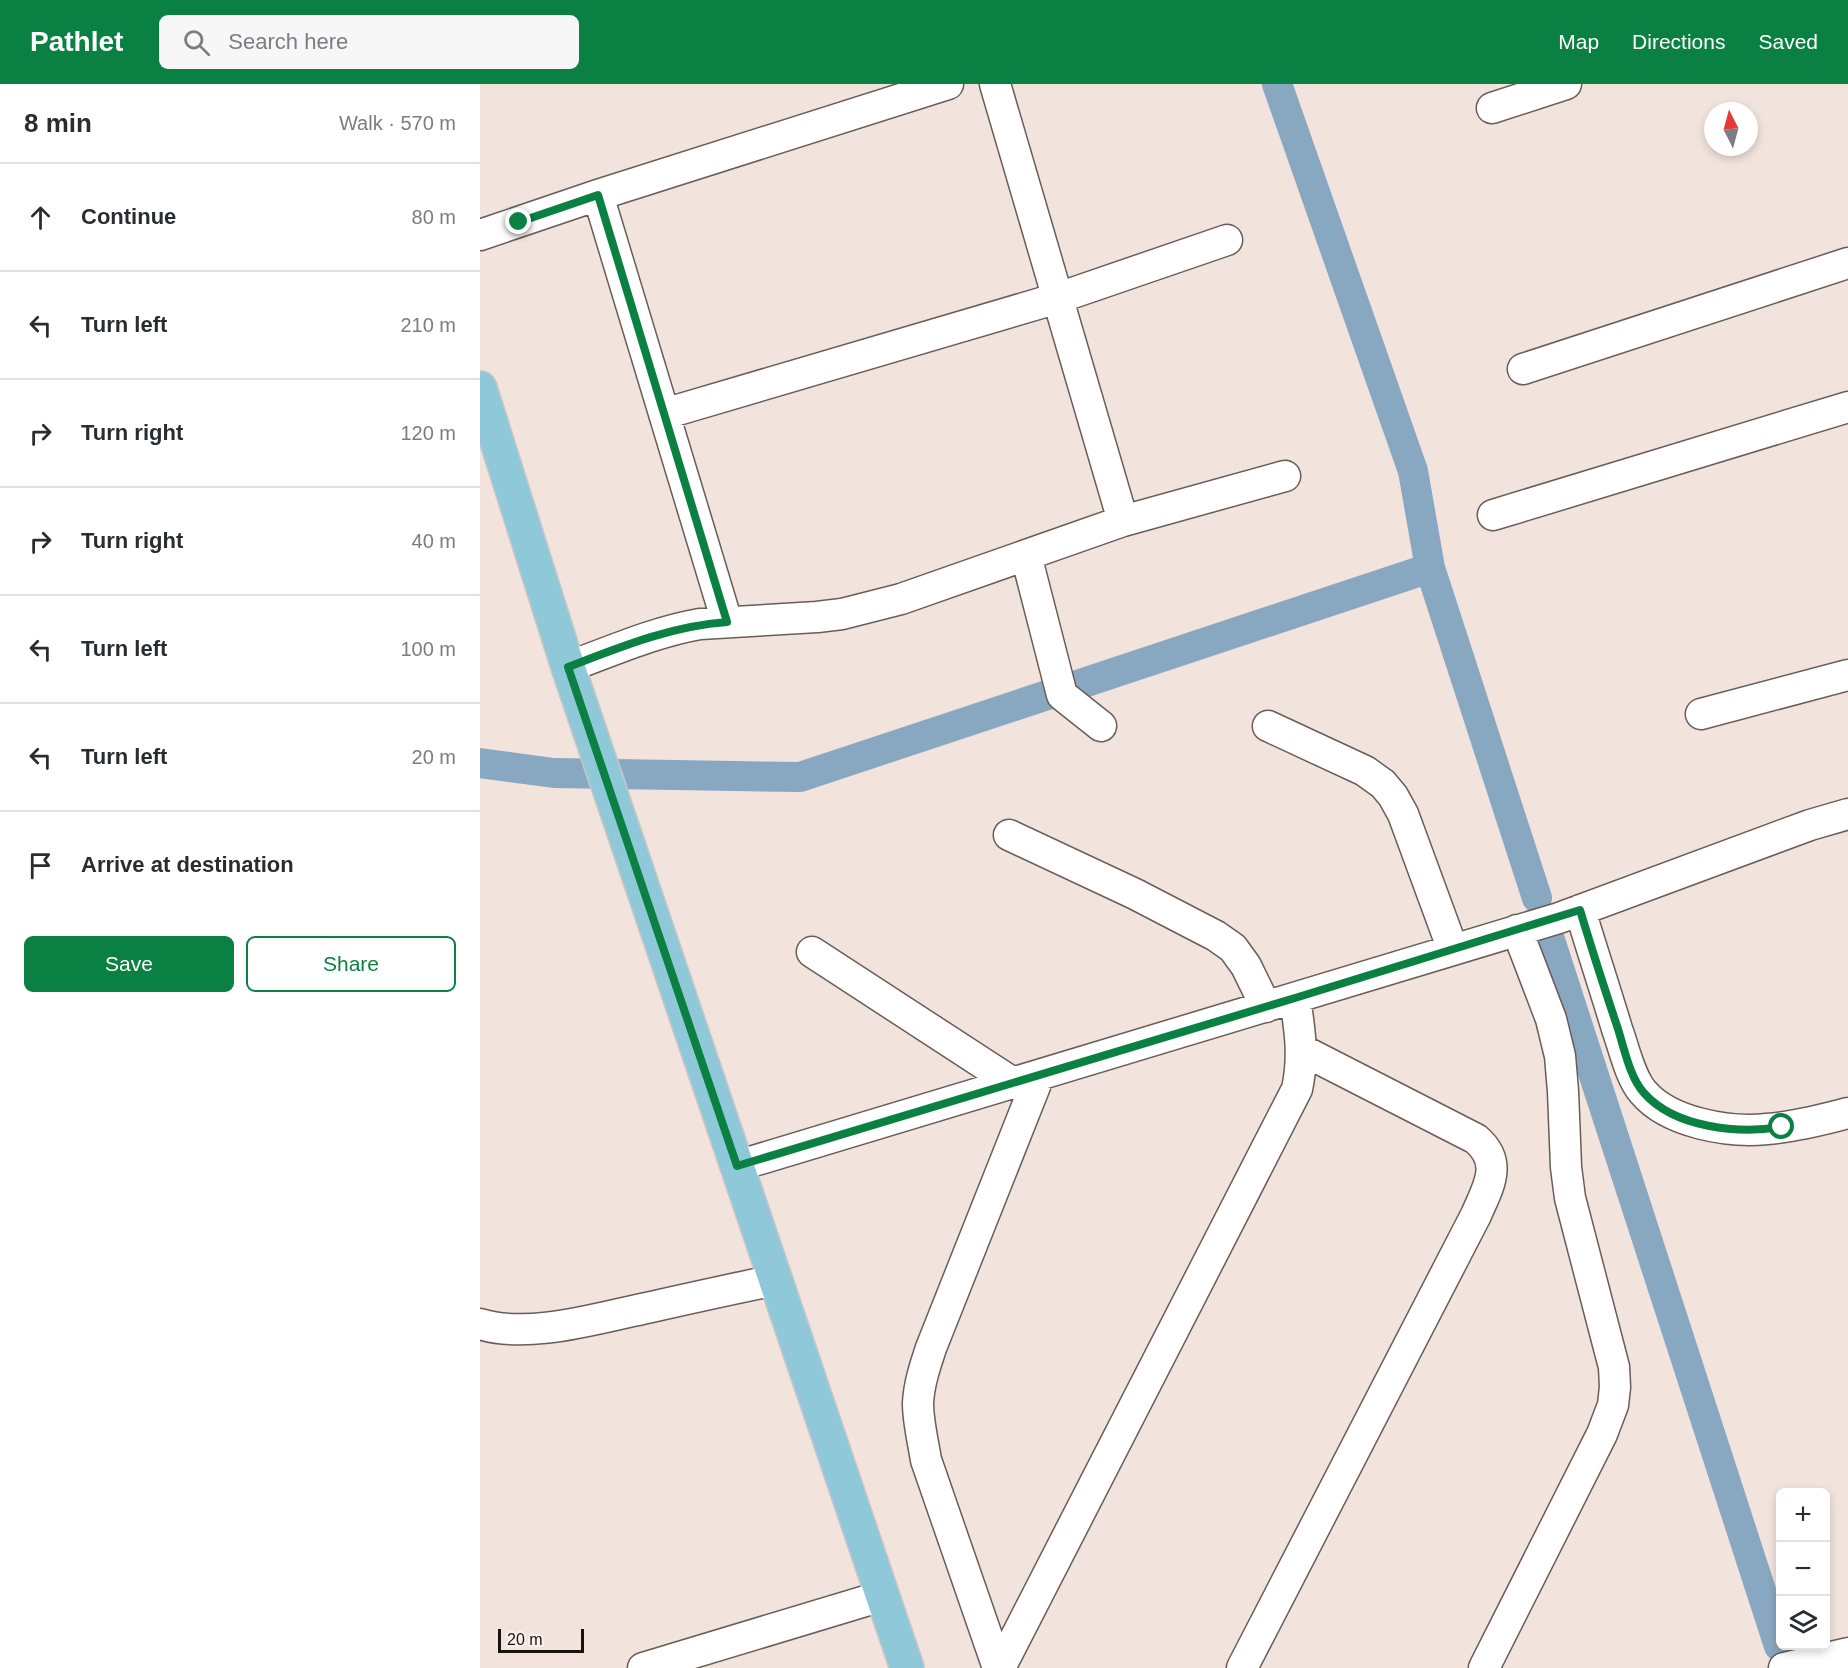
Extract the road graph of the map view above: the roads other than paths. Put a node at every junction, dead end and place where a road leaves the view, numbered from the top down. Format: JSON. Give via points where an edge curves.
{"nodes":[{"id":1,"x":948,"y":84,"type":"edge"},
{"id":2,"x":995,"y":84,"type":"edge"},
{"id":3,"x":1566,"y":84,"type":"edge"},
{"id":4,"x":1492,"y":108,"type":"dead end"},
{"id":5,"x":598,"y":195,"type":"junction"},
{"id":6,"x":480,"y":235,"type":"edge"},
{"id":7,"x":1227,"y":240,"type":"dead end"},
{"id":8,"x":1848,"y":263,"type":"edge"},
{"id":9,"x":1058,"y":298,"type":"junction"},
{"id":10,"x":1523,"y":369,"type":"dead end"},
{"id":11,"x":480,"y":388,"type":"edge"},
{"id":12,"x":1848,"y":407,"type":"edge"},
{"id":13,"x":664,"y":414,"type":"junction"},
{"id":14,"x":1285,"y":476,"type":"dead end"},
{"id":15,"x":1493,"y":515,"type":"dead end"},
{"id":16,"x":1123,"y":520,"type":"junction"},
{"id":17,"x":1026,"y":555,"type":"junction"},
{"id":18,"x":727,"y":622,"type":"junction"},
{"id":19,"x":568,"y":667,"type":"junction"},
{"id":20,"x":1848,"y":675,"type":"edge"},
{"id":21,"x":1701,"y":714,"type":"dead end"},
{"id":22,"x":1101,"y":726,"type":"dead end"},
{"id":23,"x":1268,"y":726,"type":"dead end"},
{"id":24,"x":1848,"y":814,"type":"edge"},
{"id":25,"x":1009,"y":835,"type":"dead end"},
{"id":26,"x":1580,"y":910,"type":"junction"},
{"id":27,"x":1517,"y":930,"type":"junction"},
{"id":28,"x":1453,"y":950,"type":"junction"},
{"id":29,"x":812,"y":952,"type":"dead end"},
{"id":30,"x":1295,"y":998,"type":"junction"},
{"id":31,"x":1266,"y":1007,"type":"junction"},
{"id":32,"x":1302,"y":1050,"type":"junction"},
{"id":33,"x":1026,"y":1079,"type":"junction"},
{"id":34,"x":1848,"y":1113,"type":"edge"},
{"id":35,"x":737,"y":1166,"type":"junction"},
{"id":36,"x":776,"y":1280,"type":"junction"},
{"id":37,"x":480,"y":1324,"type":"edge"},
{"id":38,"x":882,"y":1596,"type":"junction"},
{"id":39,"x":1848,"y":1653,"type":"edge"},
{"id":40,"x":643,"y":1668,"type":"edge"},
{"id":41,"x":907,"y":1668,"type":"edge"},
{"id":42,"x":999,"y":1668,"type":"edge"},
{"id":43,"x":1242,"y":1668,"type":"edge"},
{"id":44,"x":1484,"y":1668,"type":"edge"},
{"id":45,"x":1784,"y":1668,"type":"edge"}],
"edges":[{"from":1,"to":5,"type":"street"},
{"from":2,"to":9,"type":"street"},
{"from":3,"to":4,"type":"street"},
{"from":5,"to":6,"type":"street"},
{"from":5,"to":13,"type":"street"},
{"from":7,"to":9,"type":"street"},
{"from":8,"to":10,"type":"street"},
{"from":9,"to":13,"type":"street"},
{"from":9,"to":16,"type":"street"},
{"from":11,"to":19,"type":"main road"},
{"from":12,"to":15,"type":"street"},
{"from":13,"to":18,"type":"street"},
{"from":14,"to":16,"type":"street"},
{"from":16,"to":17,"type":"street"},
{"from":17,"to":18,"type":"street","via":[[901,599],[842,614]]},
{"from":17,"to":22,"type":"street","via":[[1062,695]]},
{"from":18,"to":19,"type":"street","via":[[654,635]]},
{"from":19,"to":35,"type":"main road"},
{"from":20,"to":21,"type":"street"},
{"from":23,"to":28,"type":"street","via":[[1365,771],[1393,796]]},
{"from":24,"to":26,"type":"street"},
{"from":25,"to":31,"type":"street","via":[[1216,936],[1233,948],[1246,966]]},
{"from":26,"to":27,"type":"street"},
{"from":26,"to":34,"type":"street","via":[[1629,1064],[1642,1092],[1660,1107],[1682,1119],[1765,1130]]},
{"from":27,"to":28,"type":"street"},
{"from":27,"to":44,"type":"street","via":[[1551,1019],[1560,1056],[1570,1198],[1614,1367],[1615,1387],[1602,1434]]},
{"from":28,"to":30,"type":"street"},
{"from":29,"to":33,"type":"street"},
{"from":30,"to":31,"type":"street"},
{"from":30,"to":32,"type":"street"},
{"from":31,"to":33,"type":"street"},
{"from":32,"to":42,"type":"street","via":[[1297,1089],[1280,1126]]},
{"from":32,"to":43,"type":"street","via":[[1476,1139],[1486,1147],[1493,1169],[1476,1215]]},
{"from":33,"to":35,"type":"street"},
{"from":33,"to":42,"type":"street","via":[[931,1348],[918,1402],[926,1460]]},
{"from":35,"to":36,"type":"main road"},
{"from":36,"to":37,"type":"street","via":[[575,1323],[531,1328]]},
{"from":36,"to":38,"type":"main road"},
{"from":38,"to":40,"type":"street"},
{"from":38,"to":41,"type":"main road"},
{"from":39,"to":45,"type":"street"}]}
